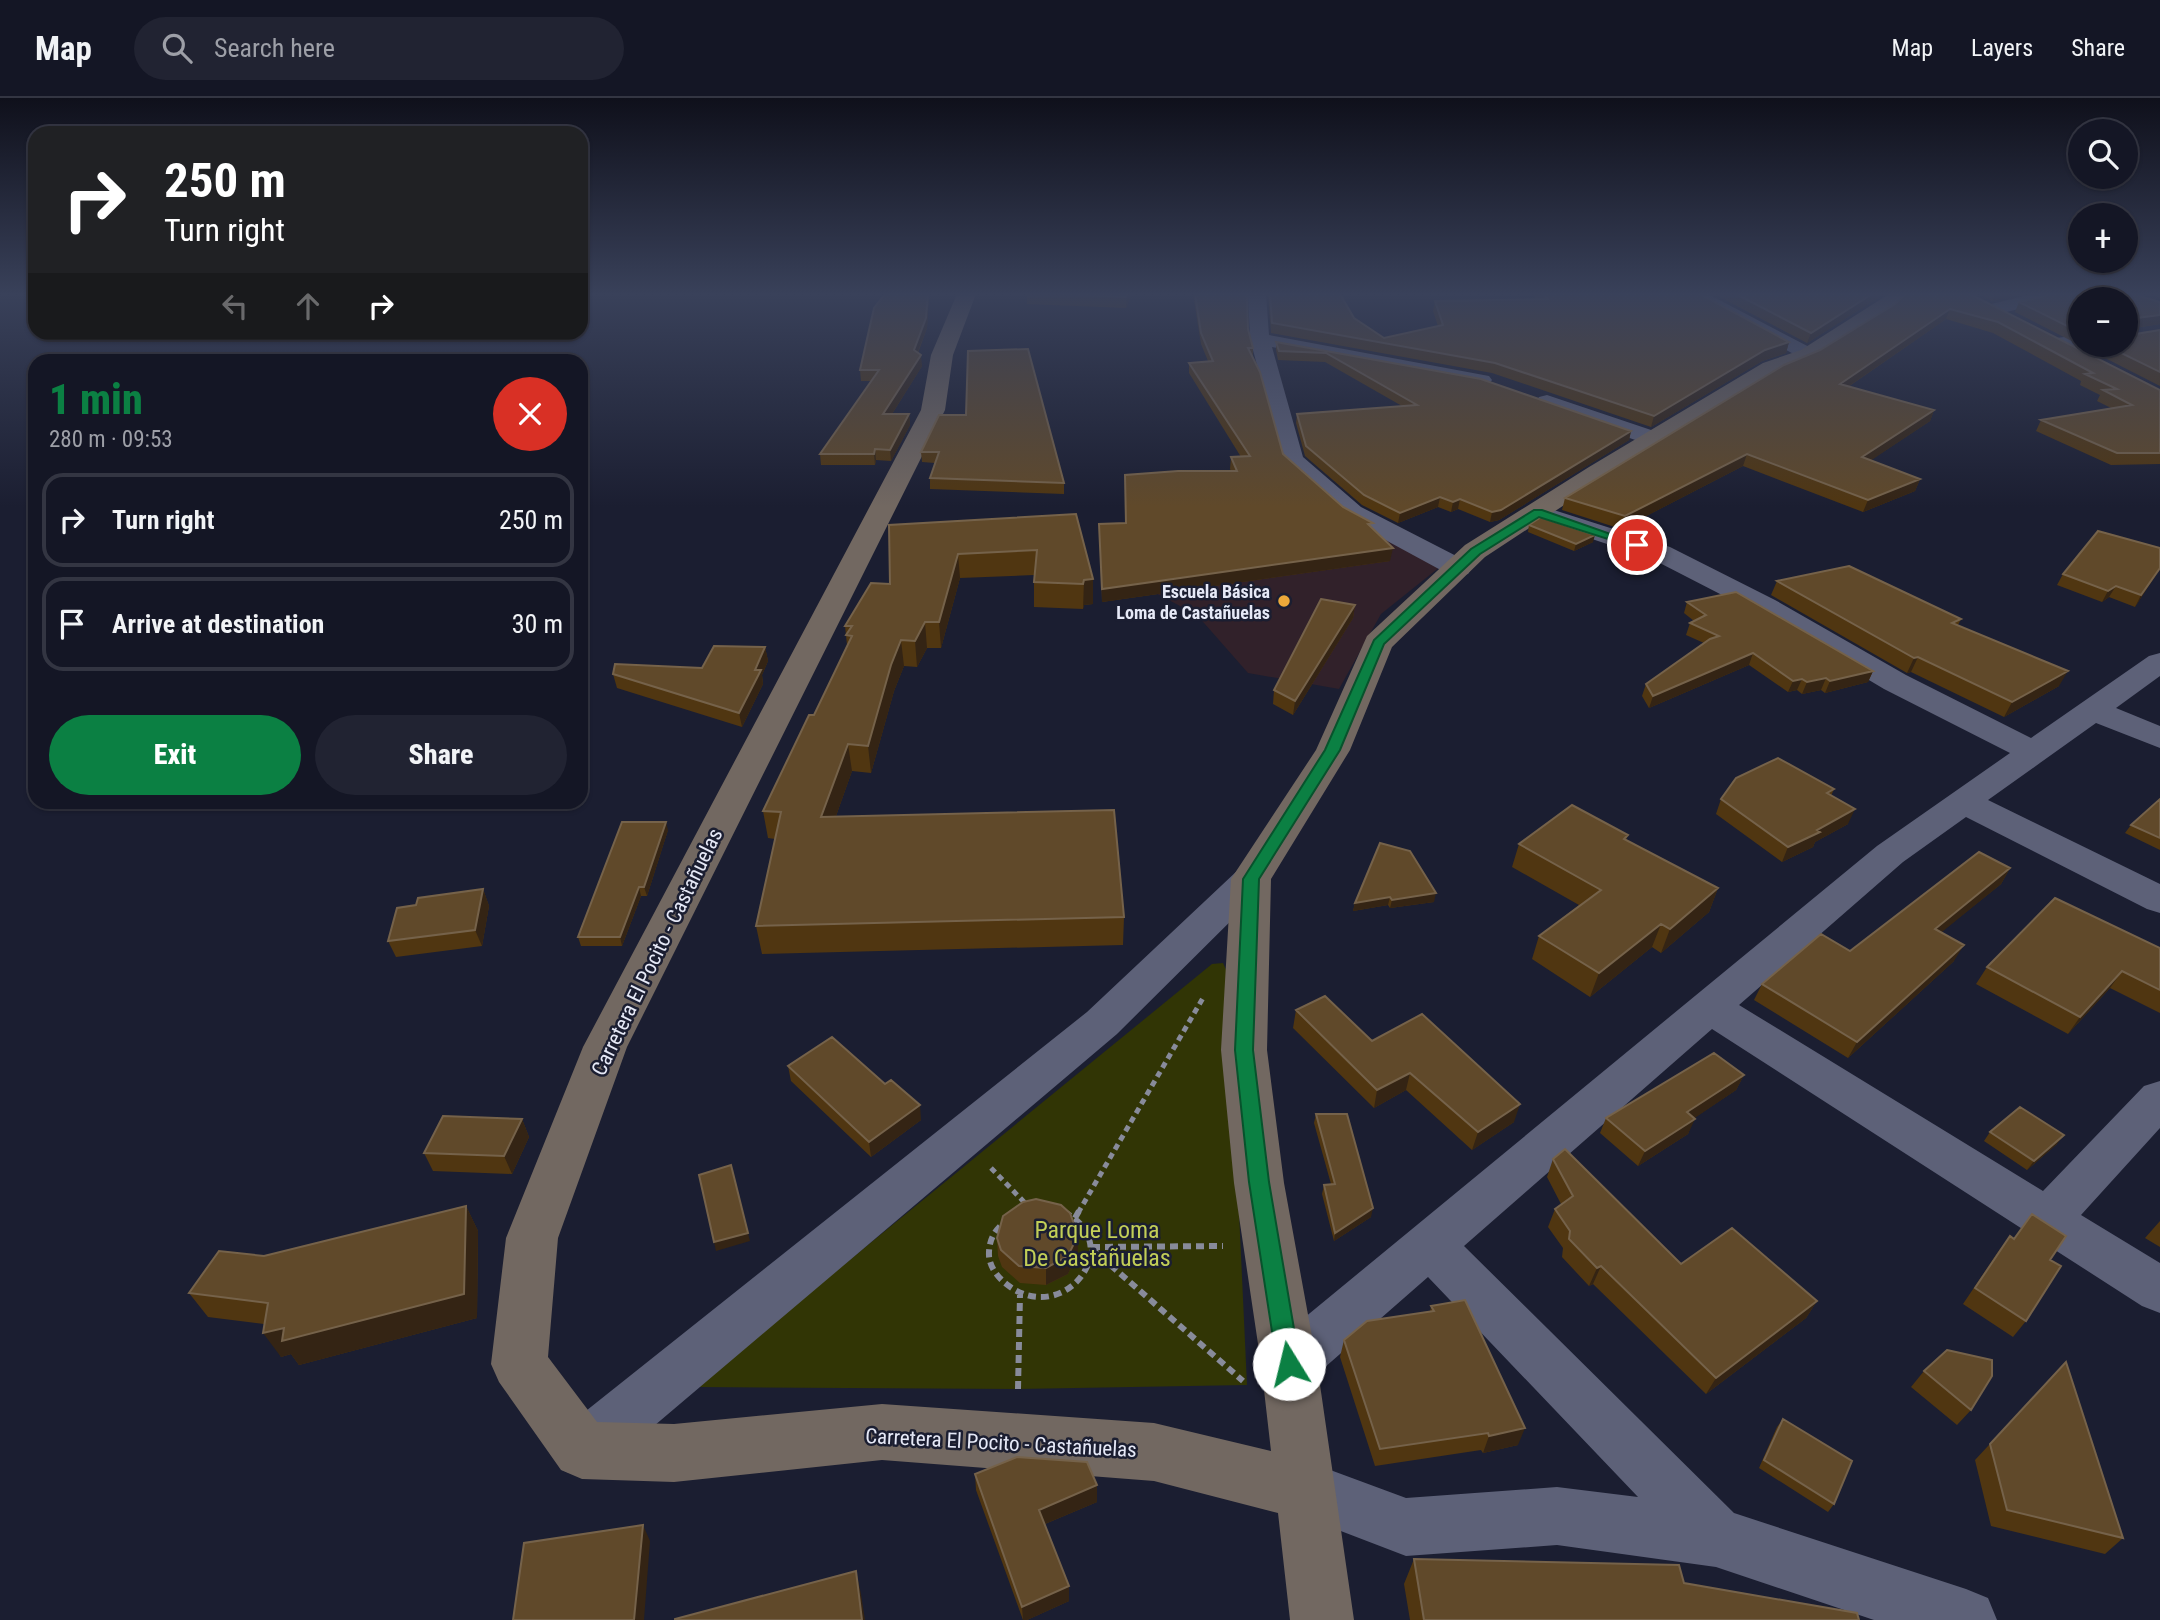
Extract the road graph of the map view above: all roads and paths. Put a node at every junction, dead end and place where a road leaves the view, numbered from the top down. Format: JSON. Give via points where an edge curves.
{"nodes":[{"id":1,"x":940,"y":365,"type":"edge"},
{"id":2,"x":1267,"y":365,"type":"edge"},
{"id":3,"x":1411,"y":365,"type":"edge"},
{"id":4,"x":1779,"y":365,"type":"edge"},
{"id":5,"x":1504,"y":387,"type":"edge"},
{"id":6,"x":1526,"y":395,"type":"edge"},
{"id":7,"x":1655,"y":439,"type":"junction"},
{"id":8,"x":1538,"y":513,"type":"junction"},
{"id":9,"x":1458,"y":568,"type":"junction"},
{"id":10,"x":2160,"y":662,"type":"edge"},
{"id":11,"x":2093,"y":710,"type":"junction"},
{"id":12,"x":2160,"y":738,"type":"edge"},
{"id":13,"x":2034,"y":752,"type":"junction"},
{"id":14,"x":1964,"y":802,"type":"junction"},
{"id":15,"x":1251,"y":879,"type":"junction"},
{"id":16,"x":2160,"y":900,"type":"edge"},
{"id":17,"x":1209,"y":986,"type":"dead end"},
{"id":18,"x":1710,"y":1007,"type":"junction"},
{"id":19,"x":2160,"y":1098,"type":"edge"},
{"id":20,"x":987,"y":1164,"type":"dead end"},
{"id":21,"x":1029,"y":1208,"type":"junction"},
{"id":22,"x":1075,"y":1218,"type":"junction"},
{"id":23,"x":2048,"y":1219,"type":"junction"},
{"id":24,"x":1430,"y":1245,"type":"junction"},
{"id":25,"x":1228,"y":1246,"type":"dead end"},
{"id":26,"x":1091,"y":1247,"type":"junction"},
{"id":27,"x":2160,"y":1290,"type":"edge"},
{"id":28,"x":1020,"y":1295,"type":"junction"},
{"id":29,"x":1289,"y":1364,"type":"junction"},
{"id":30,"x":1247,"y":1385,"type":"dead end"},
{"id":31,"x":1018,"y":1389,"type":"dead end"},
{"id":32,"x":582,"y":1450,"type":"junction"},
{"id":33,"x":1306,"y":1490,"type":"junction"},
{"id":34,"x":1716,"y":1537,"type":"junction"},
{"id":35,"x":1322,"y":1620,"type":"edge"},
{"id":36,"x":1966,"y":1620,"type":"edge"}],
"edges":[{"from":1,"to":32,"type":"main road","name":"Carretera El Pocito - Castañuelas","via":[[933,410],[605,1047],[532,1238],[519,1364]]},
{"from":2,"to":9,"type":"street","via":[[1292,460],[1352,512]]},
{"from":3,"to":5,"type":"street"},
{"from":4,"to":7,"type":"main road"},
{"from":6,"to":7,"type":"street"},
{"from":7,"to":8,"type":"main road"},
{"from":8,"to":9,"type":"main road","via":[[1475,551]]},
{"from":8,"to":13,"type":"street","via":[[1661,553],[1765,606],[1895,682]]},
{"from":9,"to":15,"type":"main road","via":[[1378,643],[1333,750]]},
{"from":10,"to":11,"type":"street"},
{"from":11,"to":12,"type":"street"},
{"from":11,"to":13,"type":"street"},
{"from":13,"to":14,"type":"street"},
{"from":14,"to":16,"type":"street"},
{"from":14,"to":18,"type":"street","via":[[1890,854]]},
{"from":15,"to":29,"type":"main road","via":[[1244,1050],[1259,1182]]},
{"from":15,"to":32,"type":"street","via":[[1102,1023]]},
{"from":17,"to":22,"type":"path"},
{"from":18,"to":23,"type":"street"},
{"from":18,"to":24,"type":"street"},
{"from":19,"to":23,"type":"street"},
{"from":20,"to":21,"type":"path"},
{"from":21,"to":22,"type":"path","via":[[1062,1211]]},
{"from":21,"to":28,"type":"path","via":[[1001,1222],[991,1234],[988,1248],[988,1263],[995,1277]]},
{"from":22,"to":26,"type":"path"},
{"from":23,"to":27,"type":"street"},
{"from":24,"to":29,"type":"street"},
{"from":24,"to":34,"type":"street"},
{"from":25,"to":26,"type":"path"},
{"from":26,"to":28,"type":"path","via":[[1090,1263],[1071,1288],[1037,1298]]},
{"from":26,"to":30,"type":"path"},
{"from":28,"to":31,"type":"path"},
{"from":29,"to":33,"type":"main road"},
{"from":32,"to":33,"type":"main road","name":"Carretera El Pocito - Castañuelas","via":[[674,1453],[882,1432],[1154,1452]]},
{"from":33,"to":34,"type":"street","via":[[1406,1527],[1556,1516]]},
{"from":33,"to":35,"type":"main road"},
{"from":34,"to":36,"type":"street"}]}
